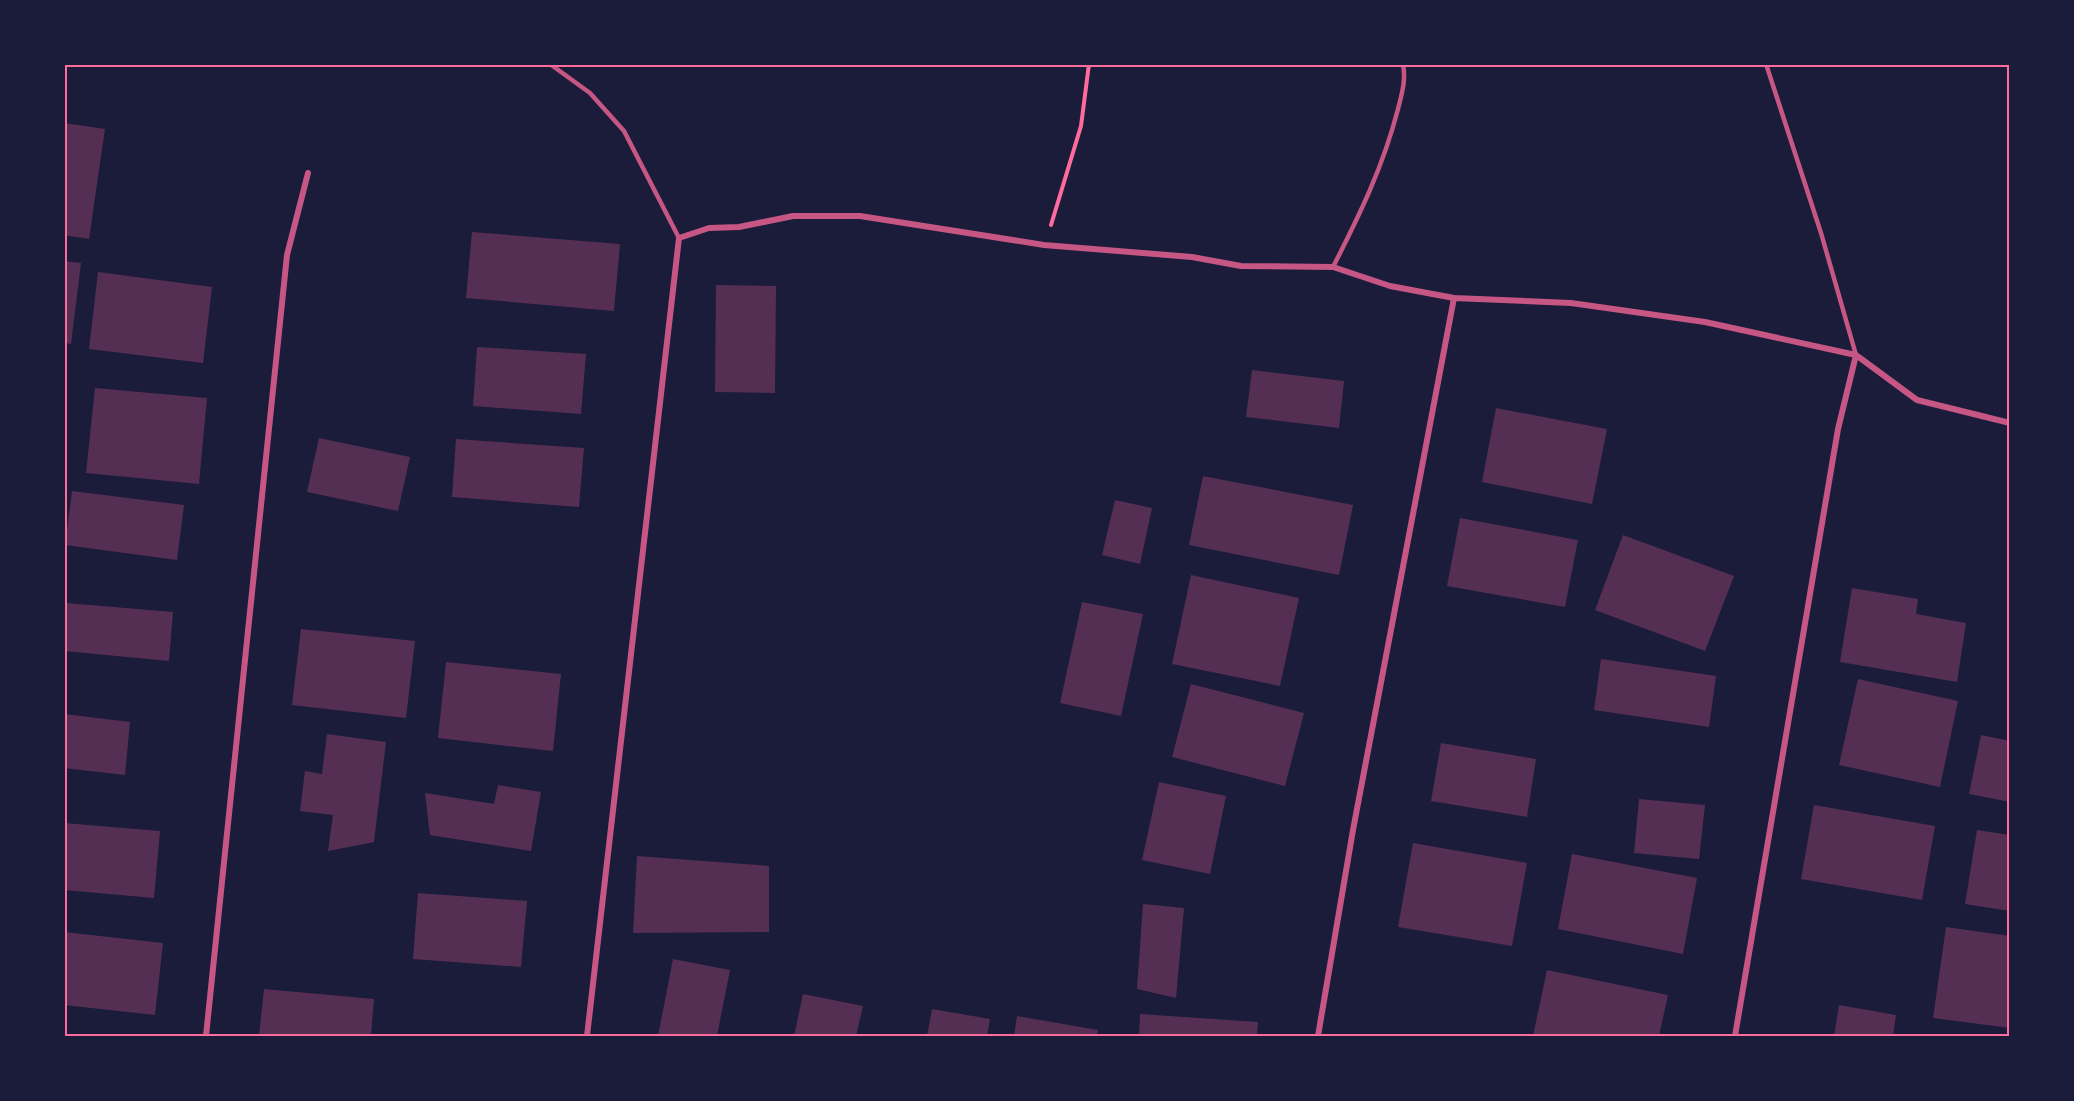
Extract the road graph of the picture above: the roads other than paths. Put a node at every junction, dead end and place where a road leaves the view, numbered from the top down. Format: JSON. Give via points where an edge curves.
{"nodes":[{"id":1,"x":550,"y":64,"type":"edge"},
{"id":2,"x":1403,"y":64,"type":"edge"},
{"id":3,"x":1766,"y":64,"type":"edge"},
{"id":4,"x":308,"y":173,"type":"dead end"},
{"id":5,"x":679,"y":238,"type":"junction"},
{"id":6,"x":1333,"y":267,"type":"junction"},
{"id":7,"x":1454,"y":298,"type":"junction"},
{"id":8,"x":1856,"y":355,"type":"junction"},
{"id":9,"x":2010,"y":423,"type":"edge"},
{"id":10,"x":206,"y":1036,"type":"edge"},
{"id":11,"x":587,"y":1036,"type":"edge"},
{"id":12,"x":1318,"y":1036,"type":"edge"},
{"id":13,"x":1735,"y":1036,"type":"edge"}],
"edges":[{"from":1,"to":5,"type":"lane","via":[[590,93],[624,131]]},
{"from":2,"to":6,"type":"lane","via":[[1406,78],[1390,141],[1370,193]]},
{"from":3,"to":8,"type":"lane"},
{"from":4,"to":10,"type":"street","via":[[287,255]]},
{"from":5,"to":6,"type":"street","via":[[709,228],[739,227],[793,216],[860,216],[1044,246],[1192,257],[1241,266]]},
{"from":5,"to":11,"type":"street"},
{"from":6,"to":7,"type":"street","via":[[1390,286]]},
{"from":7,"to":8,"type":"street","via":[[1582,304],[1706,322]]},
{"from":7,"to":12,"type":"street"},
{"from":8,"to":9,"type":"street","via":[[1917,400]]},
{"from":8,"to":13,"type":"street","via":[[1838,429]]}]}
